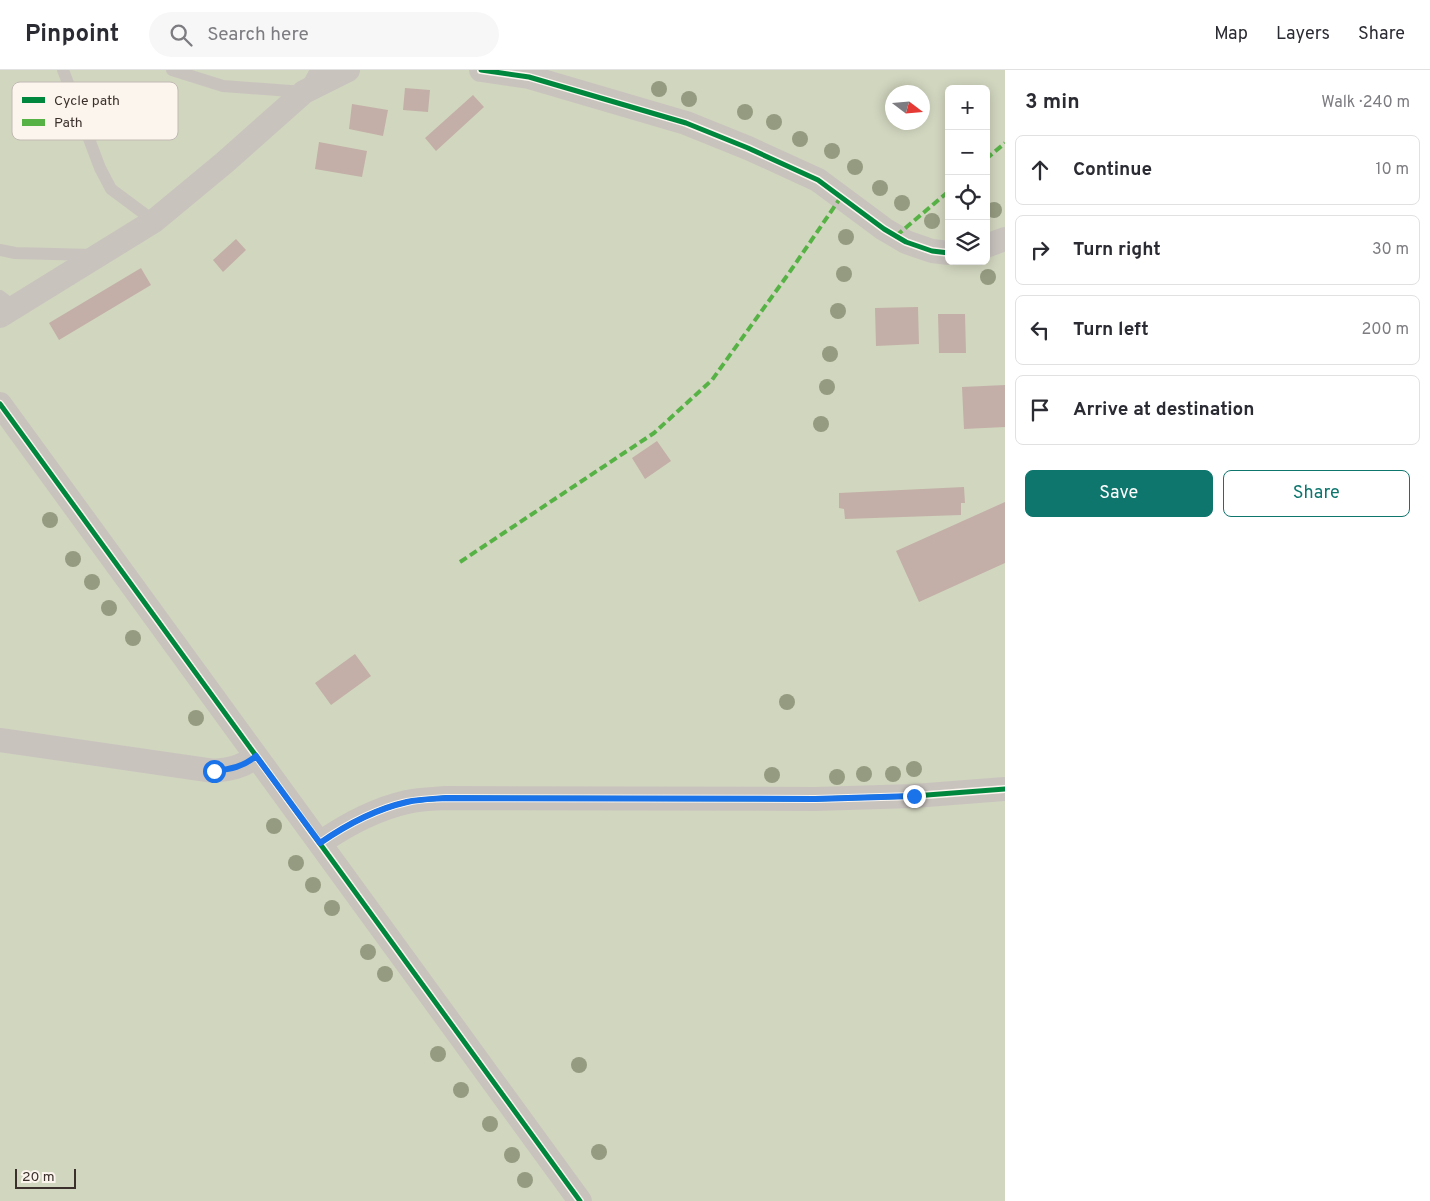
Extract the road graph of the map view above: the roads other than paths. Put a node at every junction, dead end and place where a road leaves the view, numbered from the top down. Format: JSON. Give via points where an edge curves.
{"nodes":[{"id":1,"x":63,"y":70,"type":"edge"},
{"id":2,"x":172,"y":70,"type":"edge"},
{"id":3,"x":316,"y":70,"type":"edge"},
{"id":4,"x":348,"y":70,"type":"edge"},
{"id":5,"x":481,"y":70,"type":"edge"},
{"id":6,"x":68,"y":82,"type":"edge"},
{"id":7,"x":304,"y":92,"type":"junction"},
{"id":8,"x":89,"y":140,"type":"edge"},
{"id":9,"x":154,"y":221,"type":"junction"},
{"id":10,"x":1005,"y":239,"type":"edge"},
{"id":11,"x":990,"y":245,"type":"edge"},
{"id":12,"x":0,"y":250,"type":"edge"},
{"id":13,"x":945,"y":253,"type":"edge"},
{"id":14,"x":98,"y":255,"type":"junction"},
{"id":15,"x":4,"y":306,"type":"edge"},
{"id":16,"x":0,"y":404,"type":"edge"},
{"id":17,"x":0,"y":740,"type":"edge"},
{"id":18,"x":256,"y":756,"type":"junction"},
{"id":19,"x":1005,"y":790,"type":"edge"},
{"id":20,"x":320,"y":843,"type":"junction"},
{"id":21,"x":580,"y":1201,"type":"edge"}],
"edges":[{"from":1,"to":6,"type":"lane"},
{"from":2,"to":7,"type":"lane","via":[[223,86]]},
{"from":3,"to":7,"type":"lane"},
{"from":4,"to":7,"type":"street"},
{"from":5,"to":13,"type":"street","via":[[529,77],[686,123],[818,180],[906,242]]},
{"from":7,"to":9,"type":"street"},
{"from":8,"to":9,"type":"lane","via":[[111,189]]},
{"from":9,"to":14,"type":"street"},
{"from":10,"to":11,"type":"street"},
{"from":12,"to":14,"type":"lane"},
{"from":14,"to":15,"type":"street"},
{"from":16,"to":18,"type":"street"},
{"from":17,"to":18,"type":"street","via":[[214,771],[237,768]]},
{"from":18,"to":20,"type":"street"},
{"from":19,"to":20,"type":"street","via":[[815,799],[446,798],[408,801],[378,811]]},
{"from":20,"to":21,"type":"street"}]}
